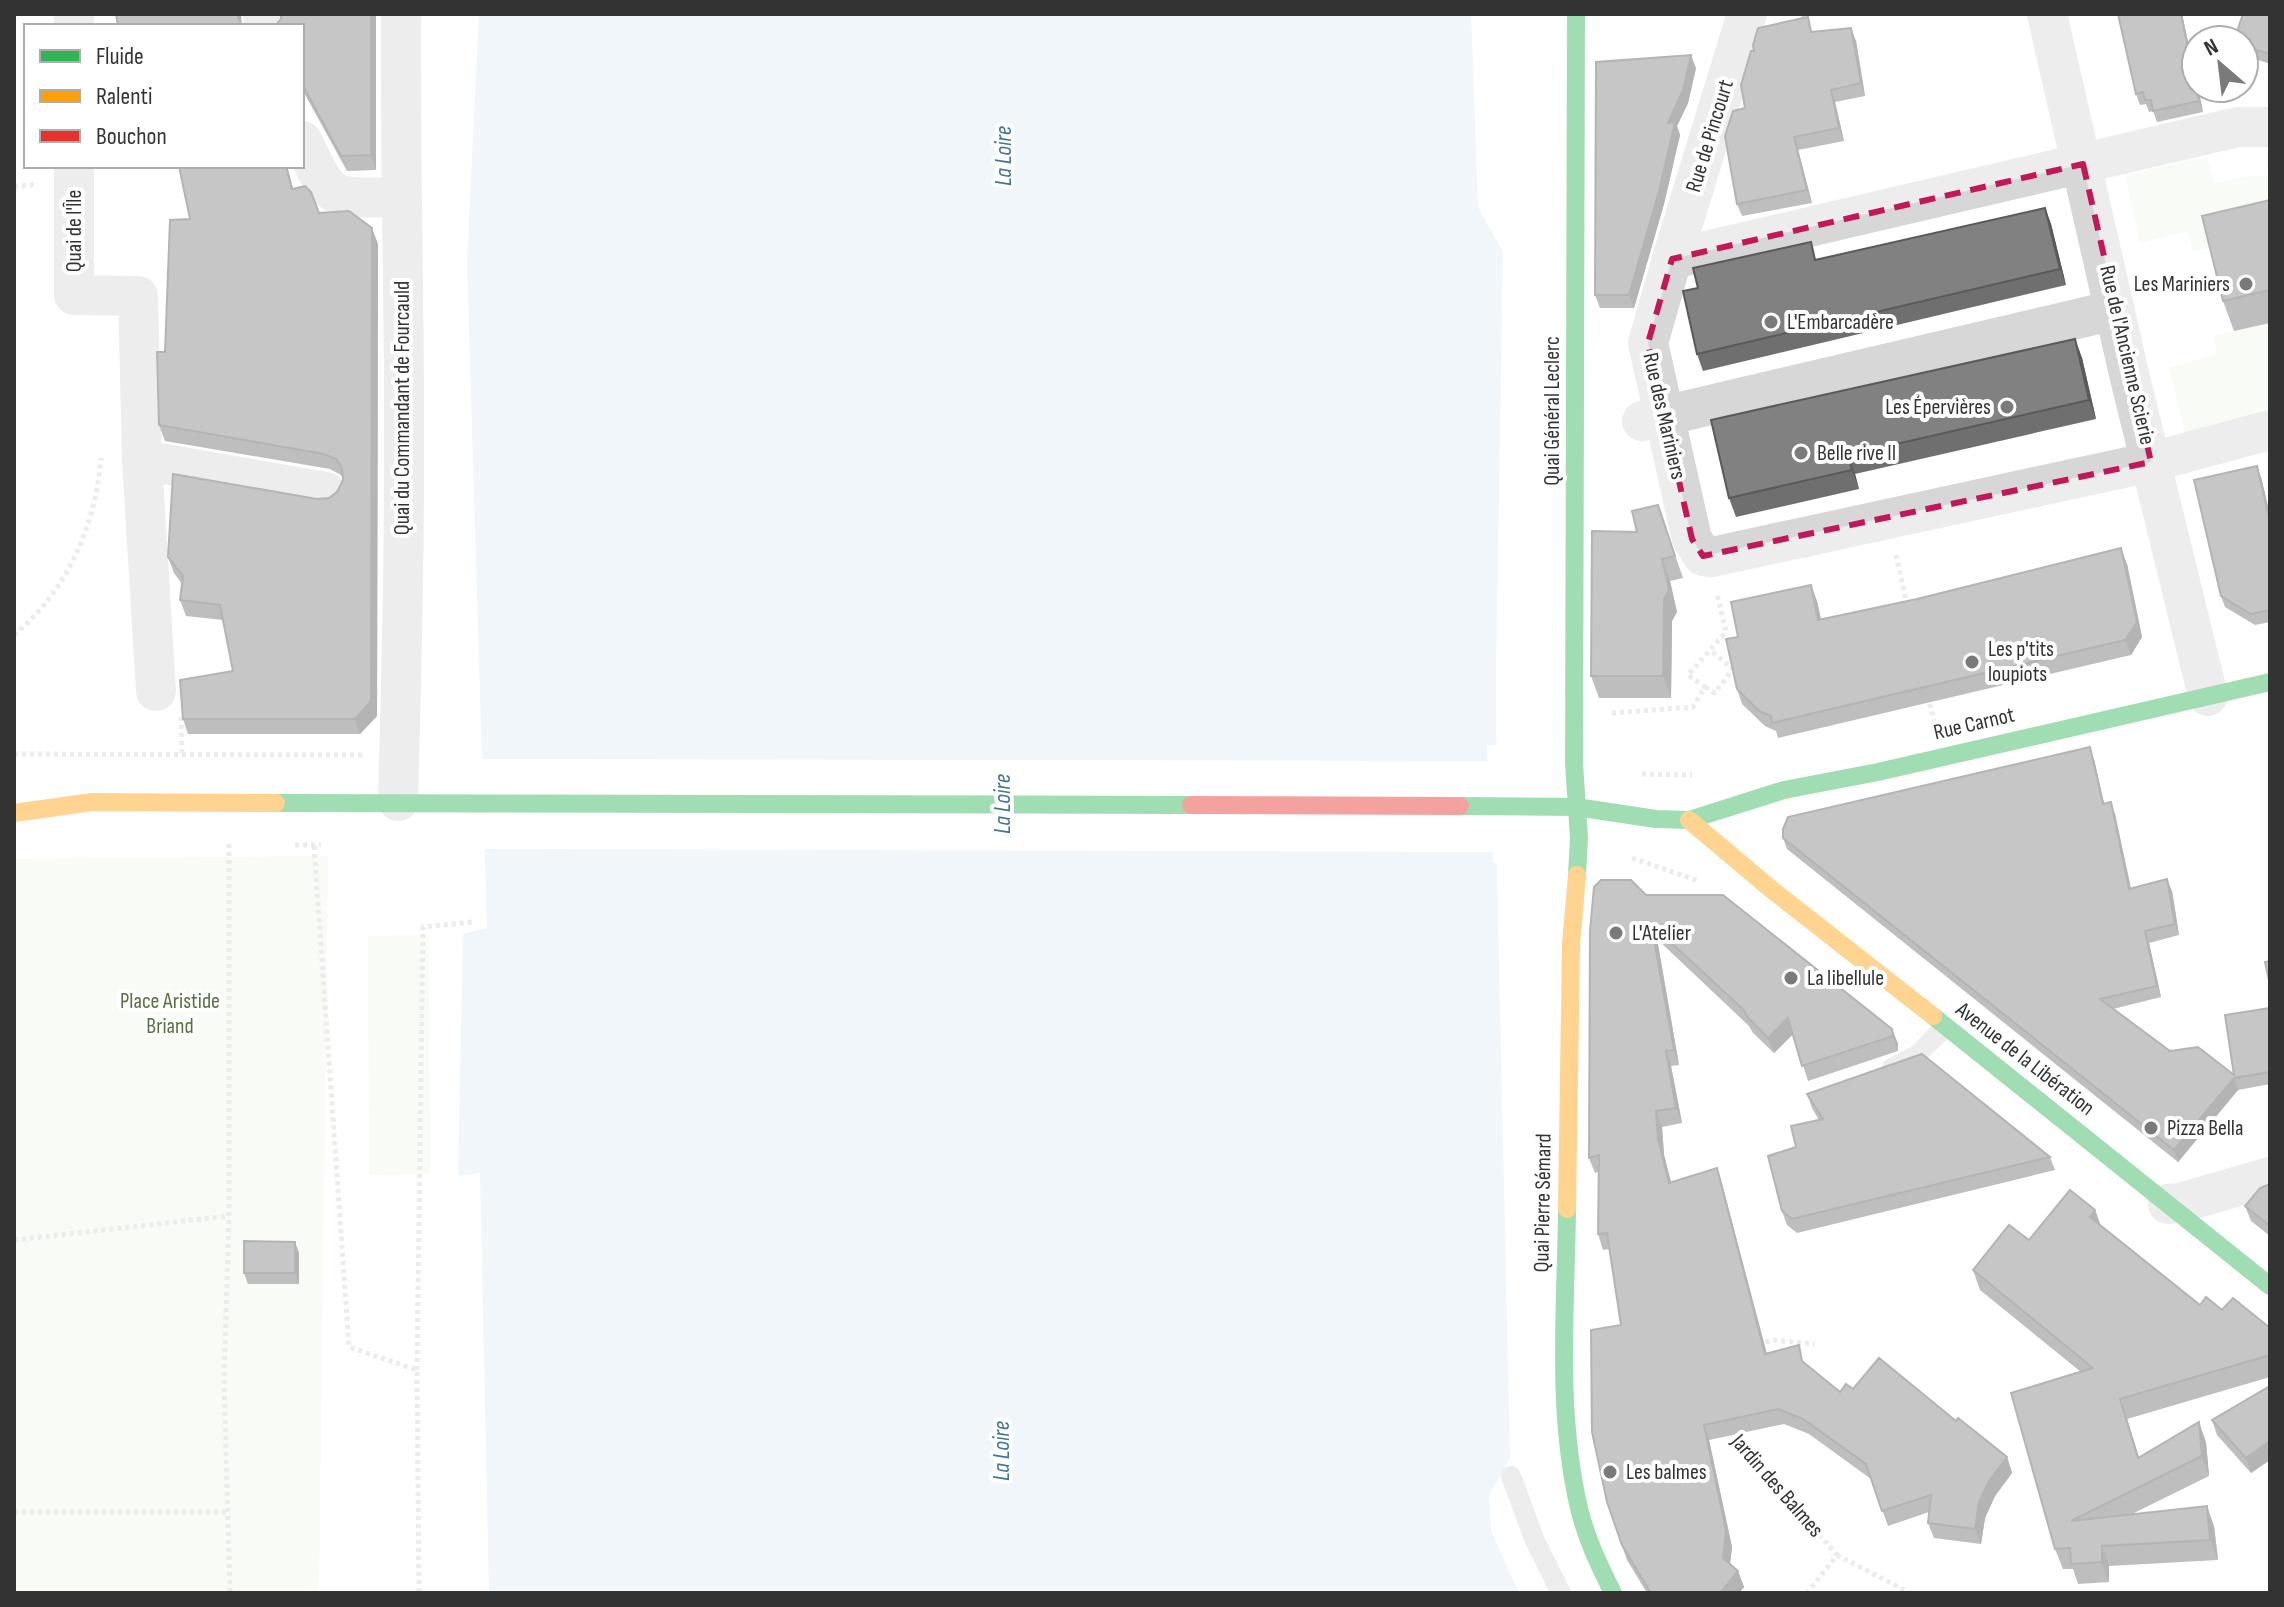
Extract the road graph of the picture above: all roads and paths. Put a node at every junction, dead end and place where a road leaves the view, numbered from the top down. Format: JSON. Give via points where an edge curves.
{"nodes":[{"id":1,"x":401,"y":14,"type":"edge"},
{"id":2,"x":1576,"y":14,"type":"edge"},
{"id":3,"x":1747,"y":14,"type":"edge"},
{"id":4,"x":2047,"y":14,"type":"edge"},
{"id":5,"x":2270,"y":127,"type":"edge"},
{"id":6,"x":304,"y":145,"type":"edge"},
{"id":7,"x":2083,"y":164,"type":"junction"},
{"id":8,"x":74,"y":168,"type":"edge"},
{"id":9,"x":400,"y":197,"type":"junction"},
{"id":10,"x":1672,"y":259,"type":"junction"},
{"id":11,"x":2115,"y":310,"type":"junction"},
{"id":12,"x":1653,"y":419,"type":"junction"},
{"id":13,"x":2270,"y":430,"type":"edge"},
{"id":14,"x":101,"y":446,"type":"dead end"},
{"id":15,"x":142,"y":460,"type":"junction"},
{"id":16,"x":2151,"y":462,"type":"junction"},
{"id":17,"x":326,"y":492,"type":"dead end"},
{"id":18,"x":1888,"y":519,"type":"junction"},
{"id":19,"x":1712,"y":557,"type":"junction"},
{"id":20,"x":1909,"y":612,"type":"edge"},
{"id":21,"x":14,"y":635,"type":"edge"},
{"id":22,"x":1710,"y":650,"type":"junction"},
{"id":23,"x":2270,"y":682,"type":"edge"},
{"id":24,"x":1705,"y":687,"type":"junction"},
{"id":25,"x":156,"y":691,"type":"dead end"},
{"id":26,"x":2208,"y":696,"type":"junction"},
{"id":27,"x":1575,"y":715,"type":"junction"},
{"id":28,"x":183,"y":735,"type":"edge"},
{"id":29,"x":14,"y":754,"type":"edge"},
{"id":30,"x":182,"y":754,"type":"junction"},
{"id":31,"x":399,"y":758,"type":"junction"},
{"id":32,"x":1574,"y":767,"type":"junction"},
{"id":33,"x":1703,"y":776,"type":"dead end"},
{"id":34,"x":30,"y":792,"type":"dead end"},
{"id":35,"x":398,"y":801,"type":"junction"},
{"id":36,"x":92,"y":802,"type":"junction"},
{"id":37,"x":1576,"y":807,"type":"junction"},
{"id":38,"x":14,"y":813,"type":"edge"},
{"id":39,"x":1689,"y":820,"type":"junction"},
{"id":40,"x":1752,"y":842,"type":"dead end"},
{"id":41,"x":229,"y":844,"type":"dead end"},
{"id":42,"x":314,"y":846,"type":"dead end"},
{"id":43,"x":1579,"y":847,"type":"junction"},
{"id":44,"x":1749,"y":870,"type":"junction"},
{"id":45,"x":1708,"y":884,"type":"dead end"},
{"id":46,"x":472,"y":922,"type":"dead end"},
{"id":47,"x":1945,"y":1027,"type":"junction"},
{"id":48,"x":1880,"y":1072,"type":"edge"},
{"id":49,"x":2270,"y":1177,"type":"edge"},
{"id":50,"x":2168,"y":1204,"type":"junction"},
{"id":51,"x":229,"y":1216,"type":"junction"},
{"id":52,"x":14,"y":1240,"type":"edge"},
{"id":53,"x":2270,"y":1286,"type":"edge"},
{"id":54,"x":1815,"y":1344,"type":"dead end"},
{"id":55,"x":1750,"y":1350,"type":"edge"},
{"id":56,"x":417,"y":1370,"type":"junction"},
{"id":57,"x":1728,"y":1430,"type":"edge"},
{"id":58,"x":1511,"y":1476,"type":"dead end"},
{"id":59,"x":14,"y":1512,"type":"edge"},
{"id":60,"x":229,"y":1512,"type":"junction"},
{"id":61,"x":1837,"y":1555,"type":"junction"},
{"id":62,"x":230,"y":1593,"type":"edge"},
{"id":63,"x":419,"y":1593,"type":"edge"},
{"id":64,"x":1561,"y":1593,"type":"edge"},
{"id":65,"x":1613,"y":1593,"type":"edge"},
{"id":66,"x":1807,"y":1593,"type":"edge"},
{"id":67,"x":1910,"y":1593,"type":"edge"}],
"edges":[{"from":1,"to":9,"type":"street","name":"Quai du Commandant de Fourcauld"},
{"from":2,"to":27,"type":"street","name":"Quai Général Leclerc","via":[[1588,434]]},
{"from":3,"to":10,"type":"street","name":"Rue de Pincourt"},
{"from":4,"to":7,"type":"street","name":"Rue de l'Ancienne Scierie"},
{"from":5,"to":7,"type":"street","via":[[2238,127]]},
{"from":6,"to":9,"type":"street","via":[[333,191]]},
{"from":7,"to":10,"type":"street"},
{"from":7,"to":11,"type":"street","name":"Rue de l'Ancienne Scierie"},
{"from":8,"to":15,"type":"street","name":"Quai de l'Île","via":[[74,295],[138,296]]},
{"from":9,"to":31,"type":"street","name":"Quai du Commandant de Fourcauld","via":[[404,486]]},
{"from":10,"to":12,"type":"street","name":"Rue des Mariniers","via":[[1648,343]]},
{"from":11,"to":12,"type":"street"},
{"from":11,"to":16,"type":"street","name":"Rue de l'Ancienne Scierie"},
{"from":12,"to":19,"type":"street","name":"Rue des Mariniers","via":[[1692,539],[1703,556]]},
{"from":13,"to":16,"type":"street"},
{"from":14,"to":21,"type":"path","via":[[90,523],[70,568],[31,621]]},
{"from":15,"to":17,"type":"street"},
{"from":15,"to":25,"type":"street"},
{"from":16,"to":18,"type":"street"},
{"from":16,"to":26,"type":"street","name":"Rue de l'Ancienne Scierie"},
{"from":18,"to":19,"type":"street"},
{"from":18,"to":20,"type":"path"},
{"from":19,"to":22,"type":"path","via":[[1726,632]]},
{"from":22,"to":24,"type":"path","via":[[1688,675]]},
{"from":22,"to":24,"type":"path","via":[[1733,669],[1715,693]]},
{"from":23,"to":26,"type":"street","name":"Rue Carnot"},
{"from":24,"to":27,"type":"path","via":[[1693,707]]},
{"from":26,"to":39,"type":"street","name":"Rue Carnot","via":[[1784,790],[1755,806]]},
{"from":27,"to":32,"type":"street","name":"Quai Général Leclerc"},
{"from":28,"to":30,"type":"path"},
{"from":29,"to":30,"type":"path"},
{"from":30,"to":31,"type":"path"},
{"from":31,"to":35,"type":"street","name":"Quai du Commandant de Fourcauld"},
{"from":32,"to":33,"type":"path"},
{"from":32,"to":37,"type":"street","name":"Quai Général Leclerc"},
{"from":34,"to":36,"type":"street"},
{"from":35,"to":36,"type":"street"},
{"from":35,"to":37,"type":"street"},
{"from":36,"to":38,"type":"street"},
{"from":37,"to":39,"type":"street"},
{"from":37,"to":43,"type":"street","name":"Quai Pierre Sémard"},
{"from":39,"to":44,"type":"street","name":"Avenue de la Libération"},
{"from":40,"to":44,"type":"street"},
{"from":41,"to":51,"type":"path"},
{"from":42,"to":56,"type":"path","via":[[349,1347]]},
{"from":43,"to":45,"type":"path","via":[[1627,856]]},
{"from":43,"to":65,"type":"street","name":"Quai Pierre Sémard","via":[[1571,941],[1569,1440],[1577,1503]]},
{"from":44,"to":47,"type":"street","name":"Avenue de la Libération"},
{"from":46,"to":56,"type":"path","via":[[423,927]]},
{"from":47,"to":48,"type":"lane","via":[[1907,1062]]},
{"from":47,"to":50,"type":"street","name":"Avenue de la Libération"},
{"from":49,"to":50,"type":"street"},
{"from":50,"to":53,"type":"street","name":"Avenue de la Libération"},
{"from":51,"to":52,"type":"path"},
{"from":51,"to":60,"type":"path","via":[[224,1378]]},
{"from":54,"to":55,"type":"path","via":[[1772,1340]]},
{"from":56,"to":63,"type":"path"},
{"from":57,"to":61,"type":"path","name":"Jardin des Balmes"},
{"from":58,"to":64,"type":"lane"},
{"from":59,"to":60,"type":"path"},
{"from":60,"to":62,"type":"path"},
{"from":61,"to":66,"type":"path","name":"Jardin des Balmes"},
{"from":61,"to":67,"type":"path","name":"Jardin des Balmes"}]}
